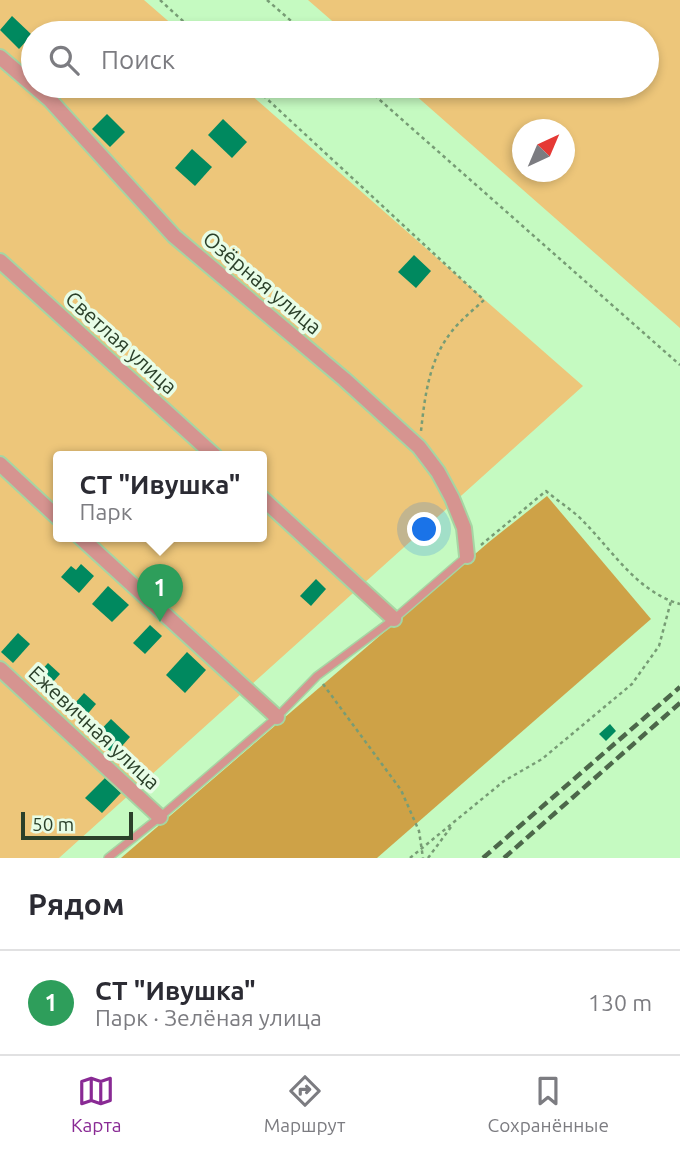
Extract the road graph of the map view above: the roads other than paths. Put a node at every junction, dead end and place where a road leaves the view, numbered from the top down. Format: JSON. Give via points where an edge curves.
{"nodes":[{"id":1,"x":0,"y":57,"type":"edge"},
{"id":2,"x":21,"y":75,"type":"edge"},
{"id":3,"x":48,"y":98,"type":"edge"},
{"id":4,"x":0,"y":261,"type":"edge"},
{"id":5,"x":209,"y":451,"type":"edge"},
{"id":6,"x":0,"y":464,"type":"edge"},
{"id":7,"x":267,"y":504,"type":"edge"},
{"id":8,"x":53,"y":513,"type":"edge"},
{"id":9,"x":86,"y":542,"type":"edge"},
{"id":10,"x":467,"y":556,"type":"joint"},
{"id":11,"x":394,"y":619,"type":"junction"},
{"id":12,"x":0,"y":669,"type":"edge"},
{"id":13,"x":277,"y":717,"type":"junction"},
{"id":14,"x":160,"y":817,"type":"junction"},
{"id":15,"x":108,"y":858,"type":"edge"}],
"edges":[{"from":1,"to":2,"type":"street","name":"Озёрная улица"},
{"from":3,"to":10,"type":"street","name":"Озёрная улица","via":[[174,236],[419,447],[453,498],[464,528]]},
{"from":4,"to":5,"type":"street","name":"Светлая улица"},
{"from":6,"to":8,"type":"street"},
{"from":7,"to":11,"type":"street"},
{"from":9,"to":13,"type":"street"},
{"from":10,"to":11,"type":"lane"},
{"from":11,"to":13,"type":"lane","via":[[317,676]]},
{"from":12,"to":14,"type":"street","name":"Ежевичная улица"},
{"from":13,"to":14,"type":"lane"},
{"from":14,"to":15,"type":"lane"}]}
